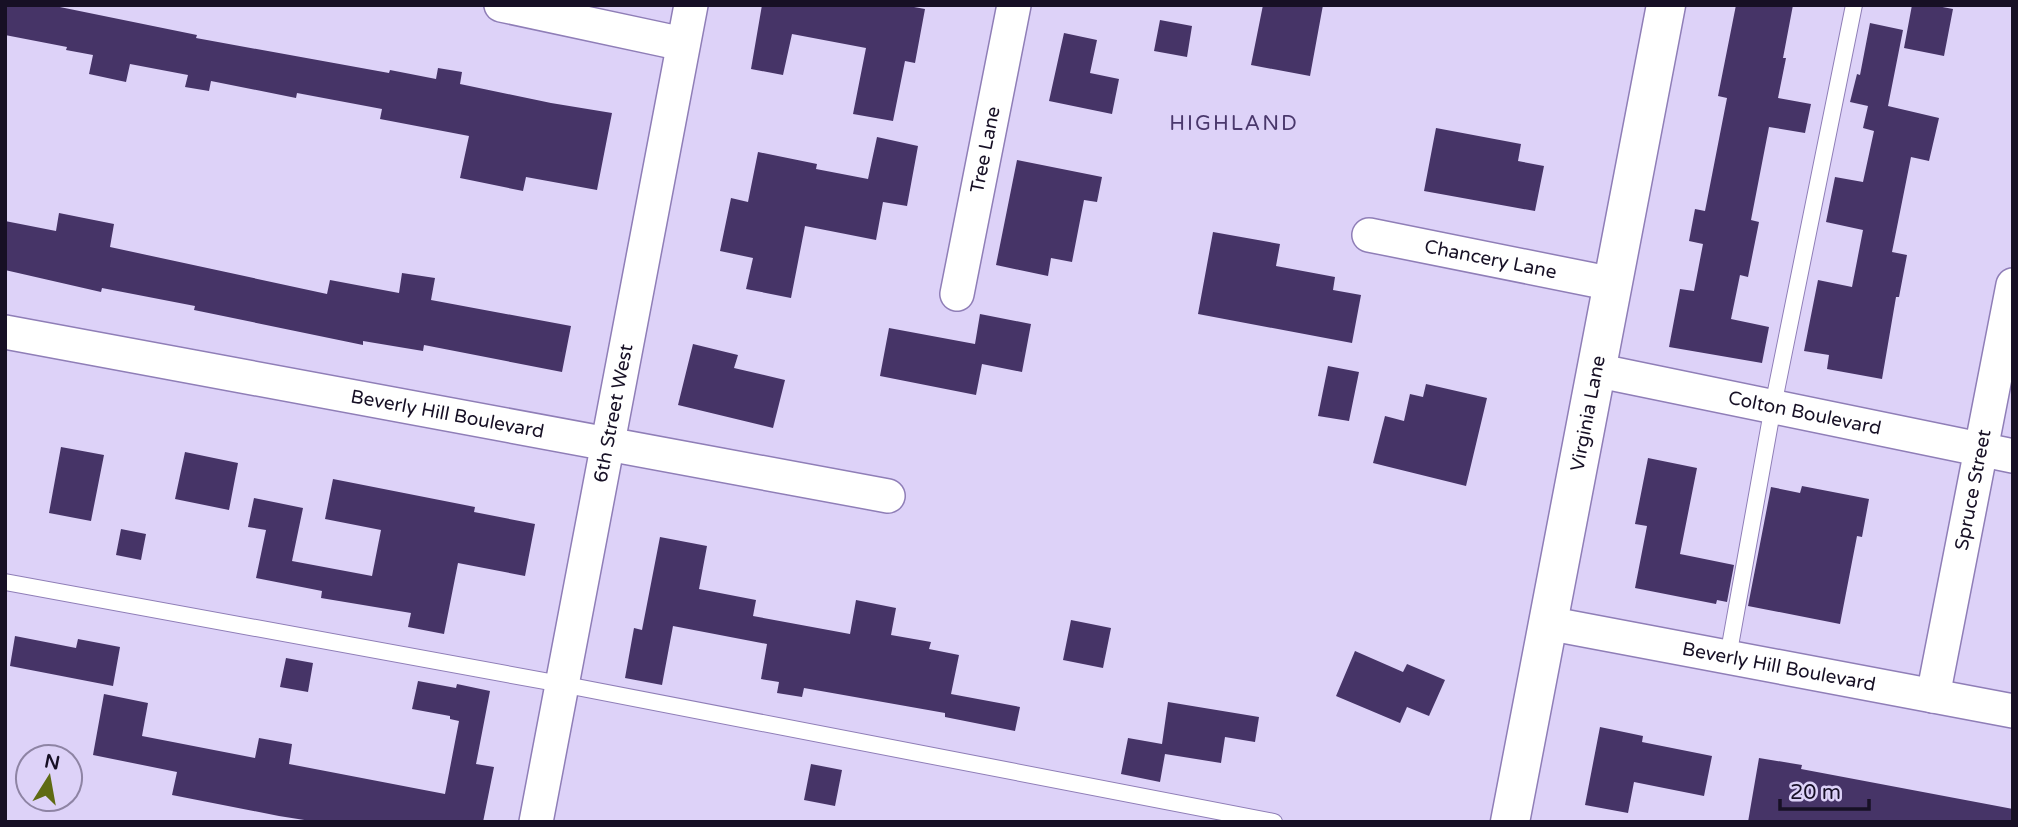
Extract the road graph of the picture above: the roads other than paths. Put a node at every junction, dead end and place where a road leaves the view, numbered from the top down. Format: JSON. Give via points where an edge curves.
{"nodes":[{"id":1,"x":502,"y":5,"type":"edge"},
{"id":2,"x":691,"y":5,"type":"edge"},
{"id":3,"x":1014,"y":5,"type":"edge"},
{"id":4,"x":1666,"y":5,"type":"edge"},
{"id":5,"x":1854,"y":5,"type":"edge"},
{"id":6,"x":683,"y":44,"type":"junction"},
{"id":7,"x":1369,"y":234,"type":"dead end"},
{"id":8,"x":1613,"y":284,"type":"junction"},
{"id":9,"x":2013,"y":285,"type":"edge"},
{"id":10,"x":957,"y":294,"type":"dead end"},
{"id":11,"x":5,"y":332,"type":"edge"},
{"id":12,"x":1595,"y":370,"type":"junction"},
{"id":13,"x":1773,"y":406,"type":"junction"},
{"id":14,"x":609,"y":443,"type":"junction"},
{"id":15,"x":1997,"y":452,"type":"edge"},
{"id":16,"x":888,"y":496,"type":"dead end"},
{"id":17,"x":5,"y":582,"type":"edge"},
{"id":18,"x":1547,"y":622,"type":"junction"},
{"id":19,"x":1728,"y":657,"type":"junction"},
{"id":20,"x":561,"y":684,"type":"junction"},
{"id":21,"x":1933,"y":696,"type":"junction"},
{"id":22,"x":2013,"y":711,"type":"edge"},
{"id":23,"x":536,"y":822,"type":"edge"},
{"id":24,"x":1274,"y":822,"type":"edge"},
{"id":25,"x":1510,"y":822,"type":"edge"}],
"edges":[{"from":1,"to":6,"type":"street"},
{"from":2,"to":6,"type":"street","name":"6th Street West"},
{"from":3,"to":10,"type":"street","name":"Tree Lane"},
{"from":4,"to":8,"type":"street","name":"Virginia Lane"},
{"from":5,"to":13,"type":"lane"},
{"from":6,"to":14,"type":"street","name":"6th Street West"},
{"from":7,"to":8,"type":"street","name":"Chancery Lane"},
{"from":8,"to":12,"type":"street","name":"Virginia Lane"},
{"from":9,"to":15,"type":"street","name":"Spruce Street"},
{"from":11,"to":14,"type":"street","name":"Beverly Hill Boulevard"},
{"from":12,"to":13,"type":"street","name":"Colton Boulevard"},
{"from":12,"to":18,"type":"street","name":"Virginia Lane"},
{"from":13,"to":15,"type":"street","name":"Colton Boulevard"},
{"from":13,"to":19,"type":"lane"},
{"from":14,"to":16,"type":"street","name":"Beverly Hill Boulevard"},
{"from":14,"to":20,"type":"street","name":"6th Street West"},
{"from":15,"to":21,"type":"street","name":"Spruce Street"},
{"from":17,"to":20,"type":"lane"},
{"from":18,"to":19,"type":"street","name":"Beverly Hill Boulevard"},
{"from":18,"to":25,"type":"street","name":"Virginia Lane"},
{"from":19,"to":21,"type":"street","name":"Beverly Hill Boulevard"},
{"from":20,"to":23,"type":"street","name":"6th Street West"},
{"from":20,"to":24,"type":"lane"},
{"from":21,"to":22,"type":"street","name":"Beverly Hill Boulevard"}]}
